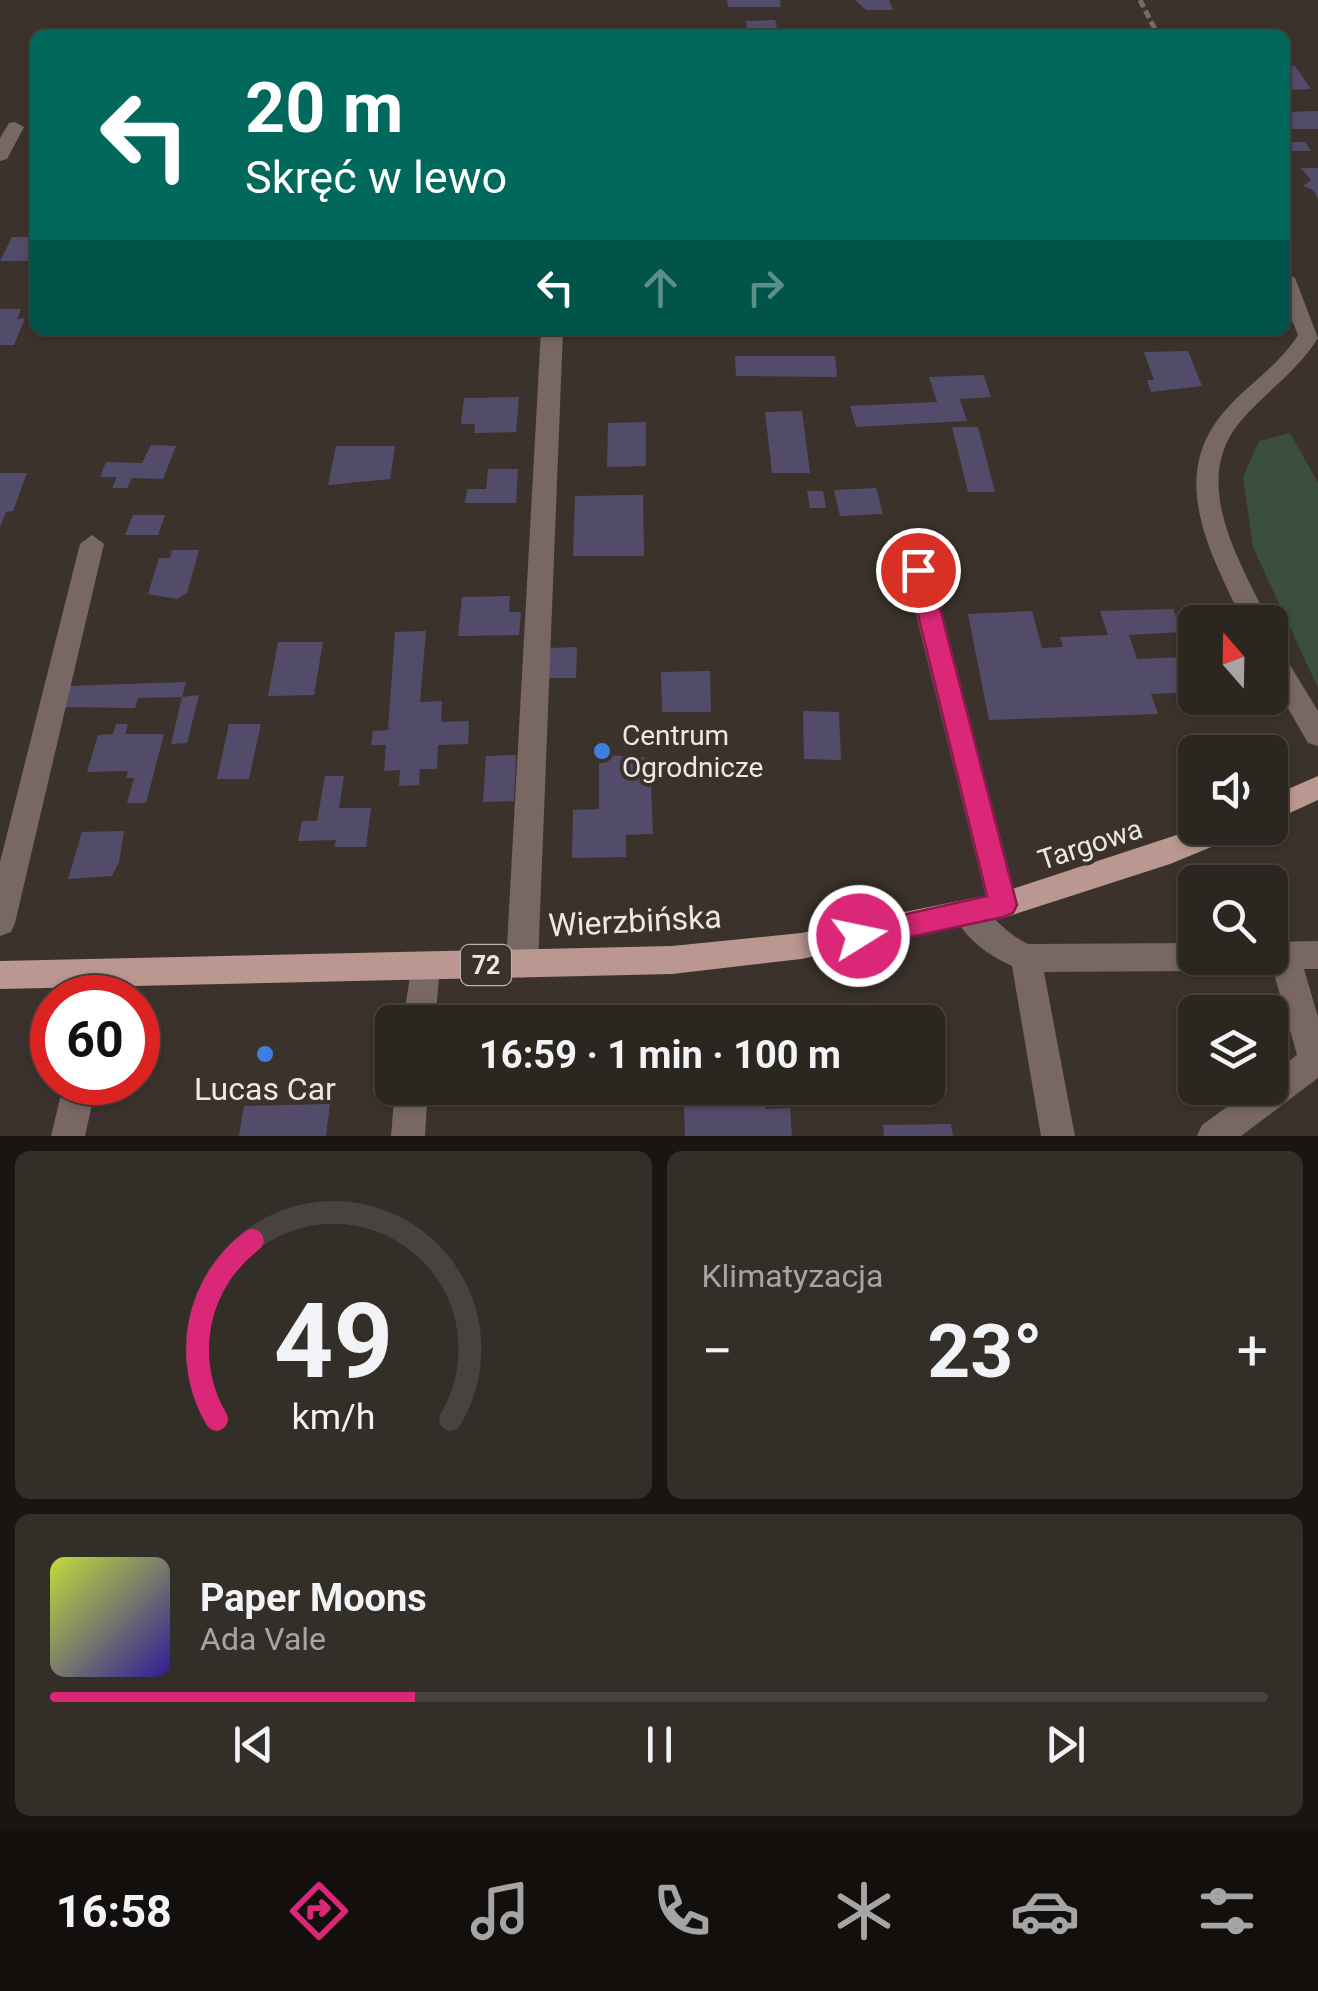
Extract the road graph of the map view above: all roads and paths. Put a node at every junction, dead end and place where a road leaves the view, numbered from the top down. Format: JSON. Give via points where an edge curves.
{"nodes":[{"id":1,"x":1140,"y":0,"type":"edge"},
{"id":2,"x":1155,"y":30,"type":"edge"},
{"id":3,"x":15,"y":127,"type":"dead end"},
{"id":4,"x":0,"y":155,"type":"edge"},
{"id":5,"x":1290,"y":290,"type":"edge"},
{"id":6,"x":552,"y":335,"type":"edge"},
{"id":7,"x":92,"y":544,"type":"dead end"},
{"id":8,"x":918,"y":570,"type":"dead end"},
{"id":9,"x":1249,"y":605,"type":"edge"},
{"id":10,"x":1288,"y":684,"type":"edge"},
{"id":11,"x":1318,"y":735,"type":"edge"},
{"id":12,"x":1318,"y":788,"type":"edge"},
{"id":13,"x":1288,"y":802,"type":"edge"},
{"id":14,"x":1185,"y":845,"type":"edge"},
{"id":15,"x":1003,"y":905,"type":"junction"},
{"id":16,"x":968,"y":914,"type":"junction"},
{"id":17,"x":0,"y":923,"type":"edge"},
{"id":18,"x":1318,"y":955,"type":"edge"},
{"id":19,"x":1288,"y":956,"type":"edge"},
{"id":20,"x":1178,"y":957,"type":"edge"},
{"id":21,"x":1026,"y":958,"type":"junction"},
{"id":22,"x":522,"y":964,"type":"junction"},
{"id":23,"x":424,"y":968,"type":"junction"},
{"id":24,"x":0,"y":975,"type":"edge"},
{"id":25,"x":1284,"y":975,"type":"edge"},
{"id":26,"x":30,"y":978,"type":"edge"},
{"id":27,"x":160,"y":983,"type":"edge"},
{"id":28,"x":420,"y":1005,"type":"edge"},
{"id":29,"x":75,"y":1105,"type":"edge"},
{"id":30,"x":411,"y":1105,"type":"edge"},
{"id":31,"x":68,"y":1136,"type":"edge"},
{"id":32,"x":408,"y":1136,"type":"edge"},
{"id":33,"x":1058,"y":1136,"type":"edge"},
{"id":34,"x":1214,"y":1136,"type":"edge"}],
"edges":[{"from":1,"to":2,"type":"path"},
{"from":3,"to":4,"type":"street"},
{"from":5,"to":9,"type":"street","via":[[1309,334],[1295,360],[1230,419],[1206,452],[1203,491]]},
{"from":6,"to":22,"type":"street"},
{"from":7,"to":17,"type":"street"},
{"from":8,"to":15,"type":"street"},
{"from":10,"to":11,"type":"street"},
{"from":12,"to":13,"type":"main road"},
{"from":14,"to":15,"type":"main road","name":"Targowa","number":"72"},
{"from":15,"to":16,"type":"main road","name":"Targowa","number":"72"},
{"from":16,"to":21,"type":"street","via":[[996,944]]},
{"from":16,"to":22,"type":"main road","name":"Wierzbińska","number":"72","via":[[801,946],[672,960]]},
{"from":18,"to":19,"type":"street"},
{"from":20,"to":21,"type":"street"},
{"from":21,"to":33,"type":"street"},
{"from":22,"to":23,"type":"main road","name":"Wierzbińska","number":"72"},
{"from":23,"to":27,"type":"main road","name":"Wierzbińska","number":"72"},
{"from":23,"to":28,"type":"street"},
{"from":24,"to":26,"type":"main road","name":"Wierzbińska","number":"72"},
{"from":25,"to":34,"type":"street","via":[[1315,1061]]},
{"from":29,"to":31,"type":"street"},
{"from":30,"to":32,"type":"street"}]}
